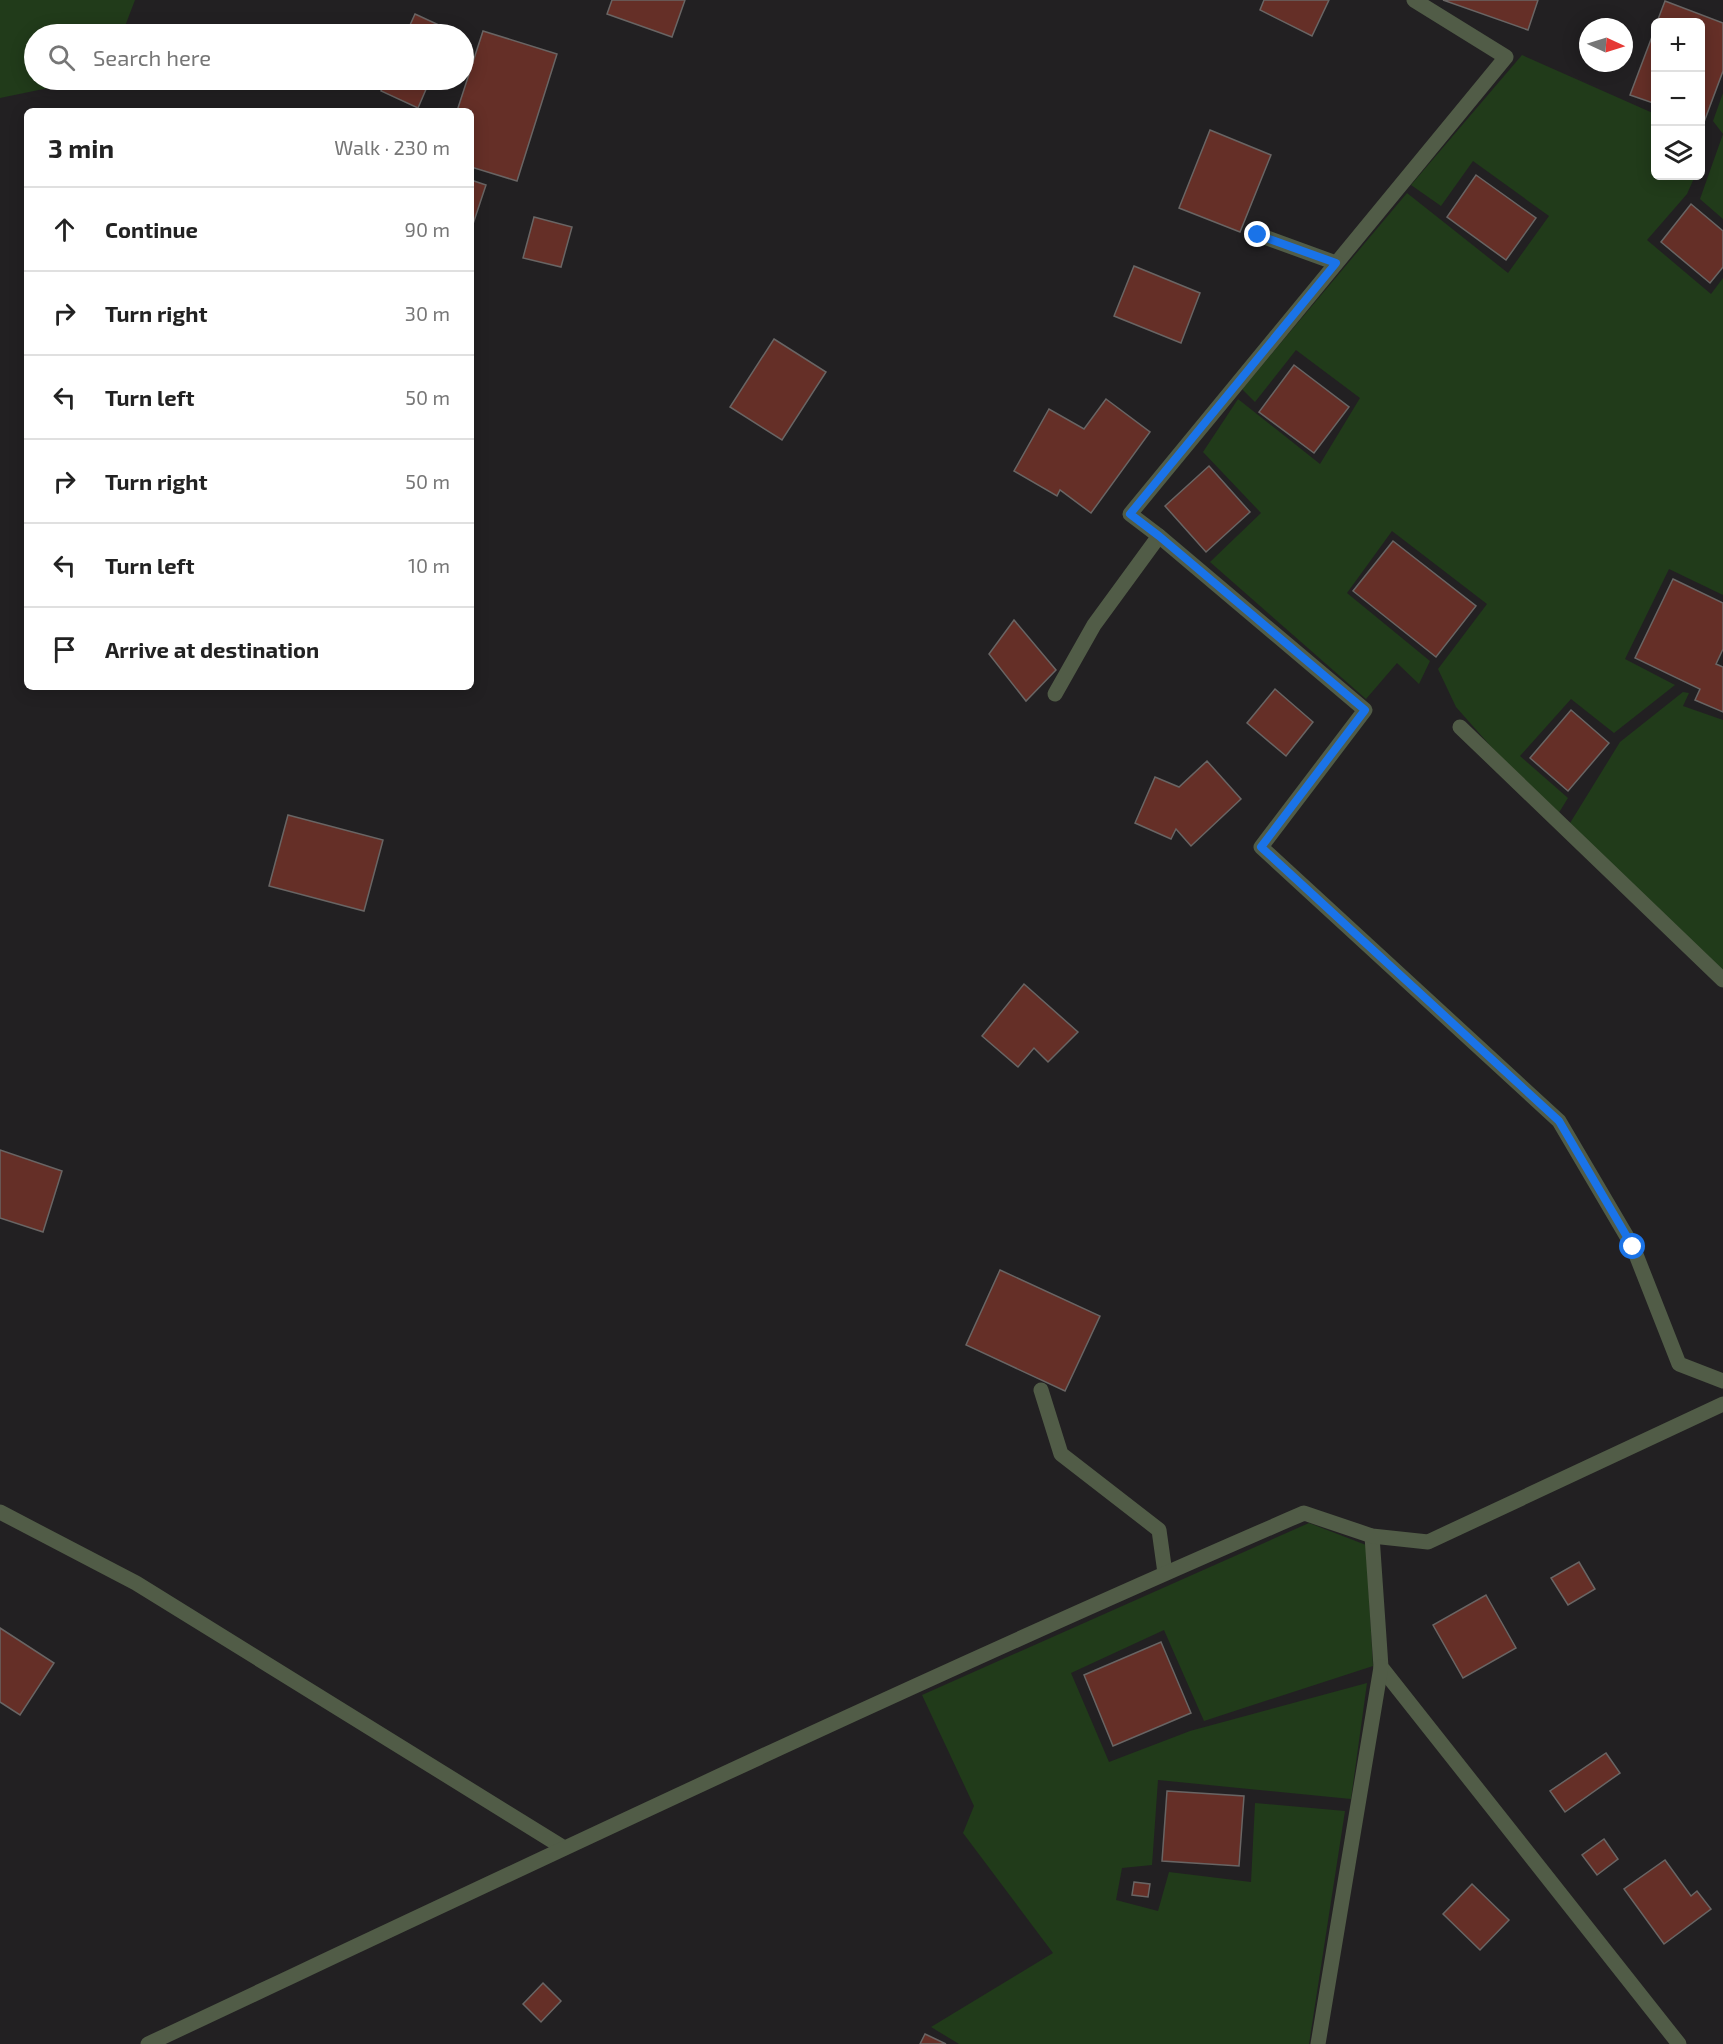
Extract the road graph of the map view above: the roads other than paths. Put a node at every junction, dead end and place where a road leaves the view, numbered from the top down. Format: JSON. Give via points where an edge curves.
{"nodes":[{"id":1,"x":1414,"y":0,"type":"edge"},
{"id":2,"x":1258,"y":235,"type":"dead end"},
{"id":3,"x":1336,"y":263,"type":"junction"},
{"id":4,"x":1159,"y":536,"type":"junction"},
{"id":5,"x":1055,"y":694,"type":"dead end"},
{"id":6,"x":1460,"y":727,"type":"dead end"},
{"id":7,"x":1723,"y":980,"type":"edge"},
{"id":8,"x":1723,"y":1381,"type":"edge"},
{"id":9,"x":1041,"y":1390,"type":"dead end"},
{"id":10,"x":1723,"y":1404,"type":"edge"},
{"id":11,"x":0,"y":1512,"type":"edge"},
{"id":12,"x":1372,"y":1536,"type":"junction"},
{"id":13,"x":1165,"y":1573,"type":"junction"},
{"id":14,"x":1381,"y":1667,"type":"junction"},
{"id":15,"x":564,"y":1848,"type":"junction"},
{"id":16,"x":148,"y":2044,"type":"edge"},
{"id":17,"x":1318,"y":2044,"type":"edge"},
{"id":18,"x":1679,"y":2044,"type":"edge"}],
"edges":[{"from":1,"to":3,"type":"street","via":[[1506,57]]},
{"from":2,"to":3,"type":"street"},
{"from":3,"to":4,"type":"street","via":[[1130,514]]},
{"from":4,"to":5,"type":"street","via":[[1094,625]]},
{"from":4,"to":8,"type":"street","via":[[1365,710],[1261,847],[1559,1121],[1633,1247],[1679,1364]]},
{"from":6,"to":7,"type":"street"},
{"from":9,"to":13,"type":"street","via":[[1061,1454],[1159,1530]]},
{"from":10,"to":12,"type":"street","via":[[1428,1542]]},
{"from":11,"to":15,"type":"street","via":[[136,1583]]},
{"from":12,"to":13,"type":"street","via":[[1304,1513]]},
{"from":12,"to":14,"type":"street"},
{"from":13,"to":15,"type":"street"},
{"from":14,"to":17,"type":"street"},
{"from":14,"to":18,"type":"street"},
{"from":15,"to":16,"type":"street"}]}
